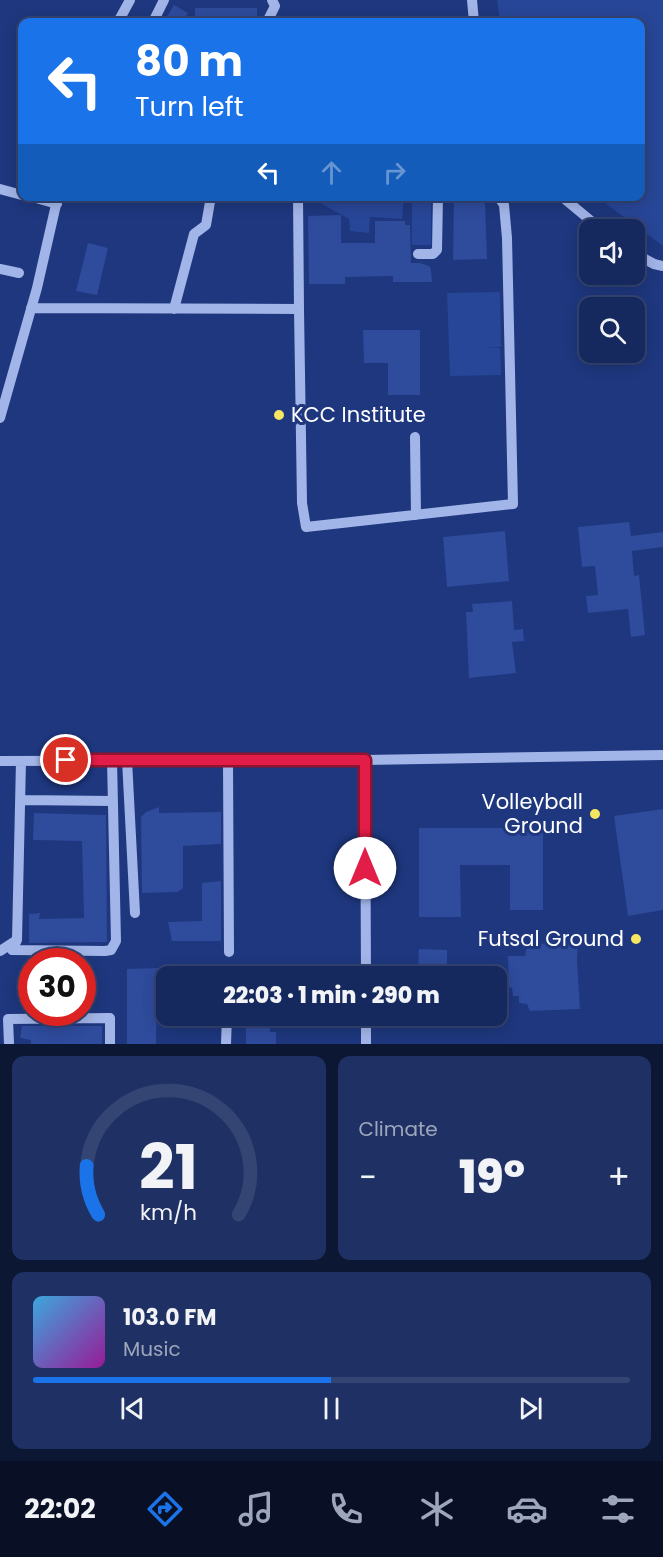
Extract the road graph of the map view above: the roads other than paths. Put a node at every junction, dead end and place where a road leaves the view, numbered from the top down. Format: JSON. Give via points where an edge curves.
{"nodes":[{"id":1,"x":130,"y":0,"type":"edge"},
{"id":2,"x":164,"y":0,"type":"edge"},
{"id":3,"x":272,"y":0,"type":"edge"},
{"id":4,"x":472,"y":0,"type":"edge"},
{"id":5,"x":120,"y":18,"type":"edge"},
{"id":6,"x":155,"y":18,"type":"edge"},
{"id":7,"x":269,"y":18,"type":"edge"},
{"id":8,"x":474,"y":18,"type":"edge"},
{"id":9,"x":0,"y":189,"type":"edge"},
{"id":10,"x":18,"y":194,"type":"edge"},
{"id":11,"x":57,"y":201,"type":"edge"},
{"id":12,"x":210,"y":201,"type":"edge"},
{"id":13,"x":298,"y":201,"type":"edge"},
{"id":14,"x":438,"y":201,"type":"edge"},
{"id":15,"x":501,"y":201,"type":"edge"},
{"id":16,"x":567,"y":201,"type":"edge"},
{"id":17,"x":589,"y":219,"type":"edge"},
{"id":18,"x":418,"y":254,"type":"dead end"},
{"id":19,"x":645,"y":259,"type":"edge"},
{"id":20,"x":663,"y":266,"type":"edge"},
{"id":21,"x":0,"y":269,"type":"edge"},
{"id":22,"x":19,"y":273,"type":"dead end"},
{"id":23,"x":31,"y":308,"type":"junction"},
{"id":24,"x":174,"y":309,"type":"junction"},
{"id":25,"x":299,"y":309,"type":"junction"},
{"id":26,"x":0,"y":418,"type":"edge"},
{"id":27,"x":415,"y":437,"type":"dead end"},
{"id":28,"x":416,"y":515,"type":"junction"},
{"id":29,"x":663,"y":754,"type":"edge"},
{"id":30,"x":112,"y":760,"type":"junction"},
{"id":31,"x":127,"y":760,"type":"junction"},
{"id":32,"x":365,"y":760,"type":"junction"},
{"id":33,"x":0,"y":761,"type":"edge"},
{"id":34,"x":21,"y":761,"type":"junction"},
{"id":35,"x":228,"y":761,"type":"junction"},
{"id":36,"x":21,"y":800,"type":"junction"},
{"id":37,"x":112,"y":801,"type":"junction"},
{"id":38,"x":135,"y":913,"type":"dead end"},
{"id":39,"x":17,"y":940,"type":"junction"},
{"id":40,"x":0,"y":951,"type":"edge"},
{"id":41,"x":229,"y":952,"type":"dead end"},
{"id":42,"x":366,"y":966,"type":"edge"},
{"id":43,"x":227,"y":1026,"type":"edge"},
{"id":44,"x":366,"y":1026,"type":"edge"},
{"id":45,"x":9,"y":1044,"type":"edge"},
{"id":46,"x":110,"y":1044,"type":"edge"},
{"id":47,"x":226,"y":1044,"type":"edge"},
{"id":48,"x":366,"y":1044,"type":"edge"}],
"edges":[{"from":1,"to":5,"type":"street"},
{"from":2,"to":6,"type":"street"},
{"from":3,"to":7,"type":"street","via":[[274,6]]},
{"from":4,"to":8,"type":"street"},
{"from":9,"to":10,"type":"street"},
{"from":11,"to":23,"type":"street"},
{"from":12,"to":24,"type":"street","via":[[206,225],[194,234]]},
{"from":13,"to":25,"type":"street"},
{"from":14,"to":18,"type":"street","via":[[437,250],[433,254]]},
{"from":15,"to":28,"type":"street","via":[[507,238],[513,504]]},
{"from":16,"to":17,"type":"street"},
{"from":19,"to":20,"type":"street"},
{"from":21,"to":22,"type":"street"},
{"from":23,"to":24,"type":"street"},
{"from":23,"to":26,"type":"street"},
{"from":24,"to":25,"type":"street"},
{"from":25,"to":28,"type":"street","via":[[302,503],[306,527]]},
{"from":27,"to":28,"type":"street"},
{"from":29,"to":32,"type":"street"},
{"from":30,"to":31,"type":"street"},
{"from":30,"to":34,"type":"street"},
{"from":30,"to":37,"type":"street"},
{"from":31,"to":35,"type":"street"},
{"from":31,"to":38,"type":"street"},
{"from":32,"to":35,"type":"street"},
{"from":32,"to":42,"type":"street"},
{"from":33,"to":34,"type":"street"},
{"from":34,"to":36,"type":"street"},
{"from":35,"to":41,"type":"street"},
{"from":36,"to":37,"type":"street"},
{"from":36,"to":39,"type":"street"},
{"from":37,"to":39,"type":"street","via":[[114,946],[105,951],[12,950]]},
{"from":39,"to":40,"type":"street"},
{"from":43,"to":47,"type":"street"},
{"from":44,"to":48,"type":"street"},
{"from":45,"to":46,"type":"street","via":[[8,1019],[110,1018]]}]}
